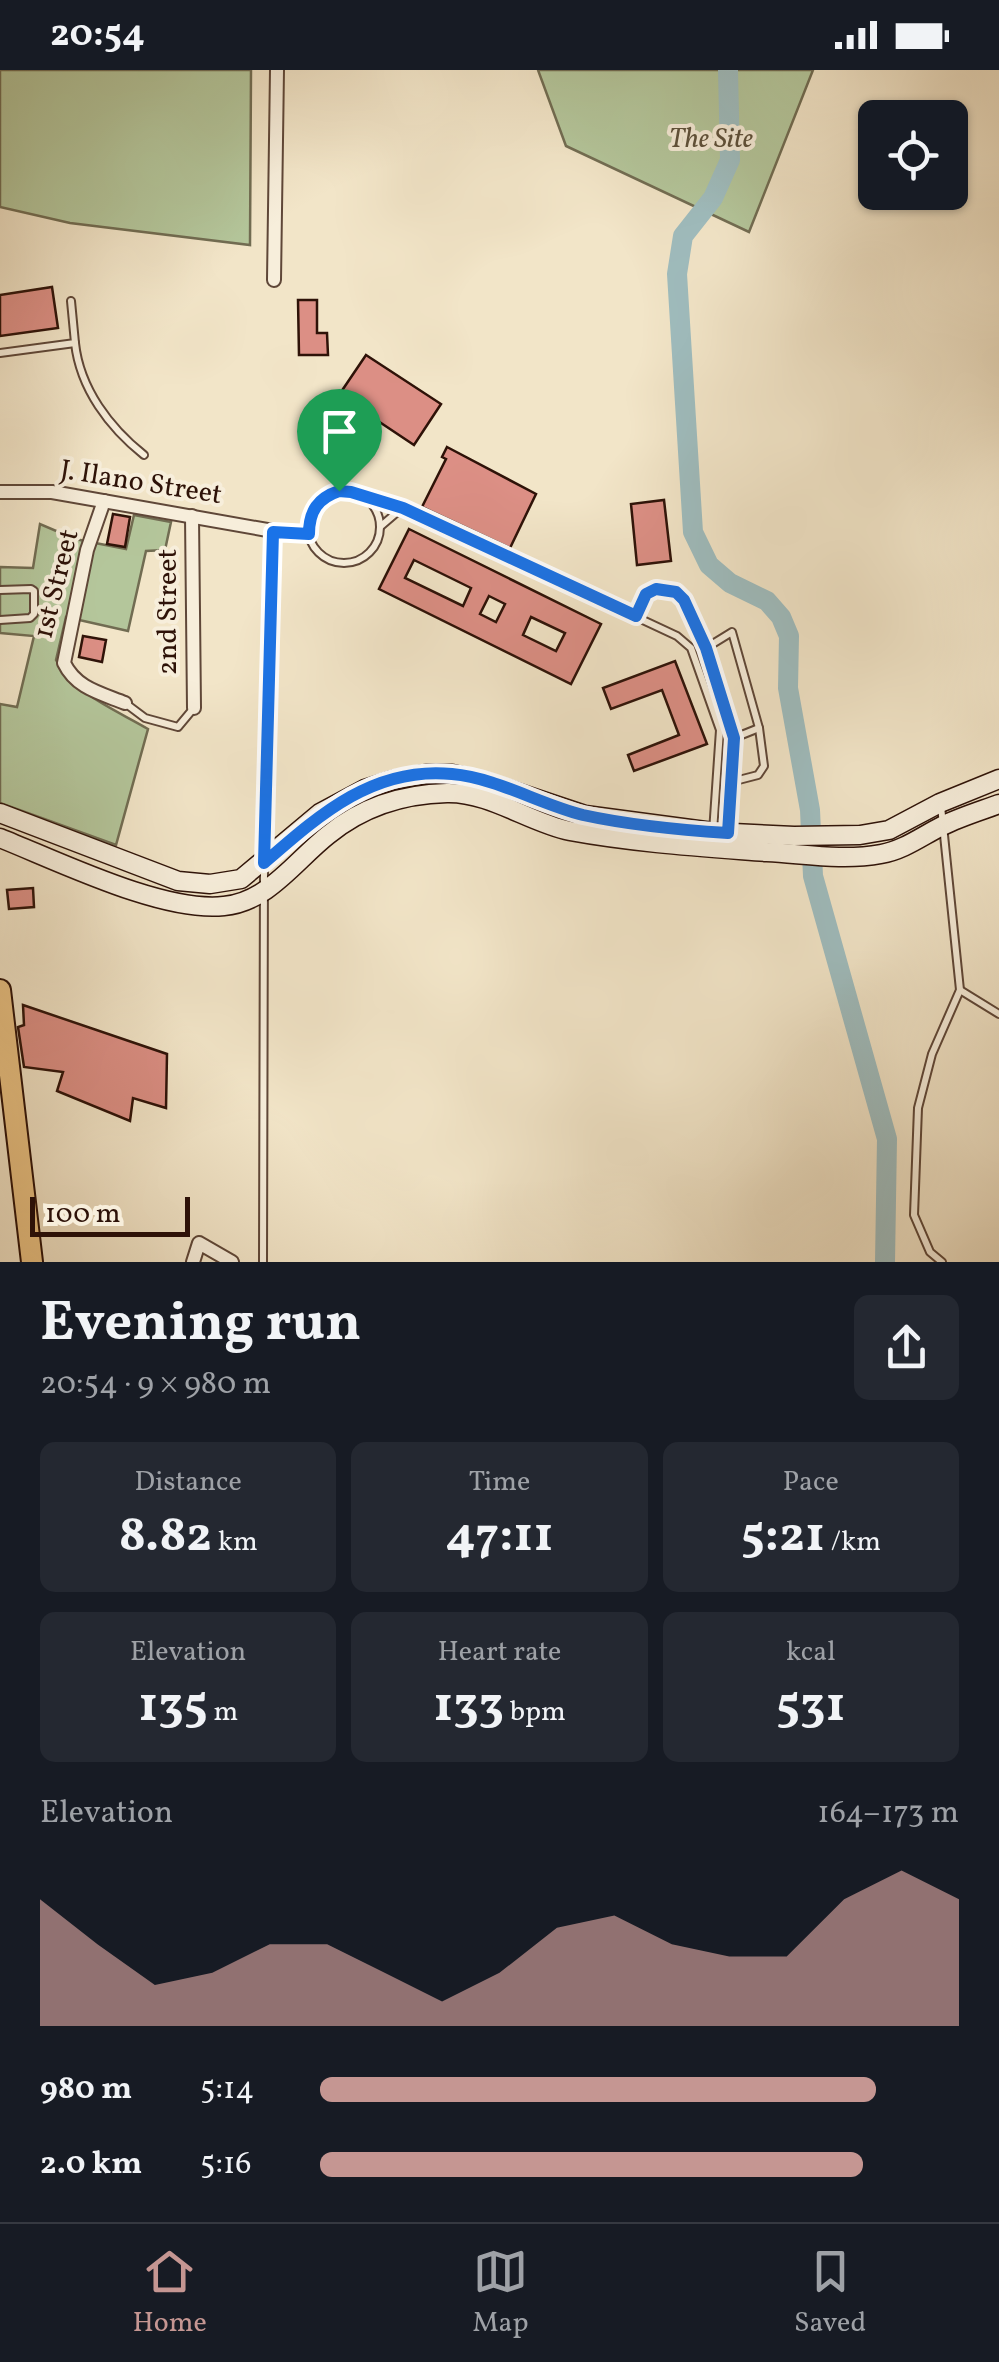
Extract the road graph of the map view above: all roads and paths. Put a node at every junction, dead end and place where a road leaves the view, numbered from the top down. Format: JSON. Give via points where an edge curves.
{"nodes":[{"id":1,"x":277,"y":70,"type":"edge"},
{"id":2,"x":274,"y":280,"type":"dead end"},
{"id":3,"x":71,"y":301,"type":"dead end"},
{"id":4,"x":75,"y":343,"type":"junction"},
{"id":5,"x":0,"y":352,"type":"edge"},
{"id":6,"x":144,"y":455,"type":"dead end"},
{"id":7,"x":0,"y":492,"type":"edge"},
{"id":8,"x":362,"y":495,"type":"junction"},
{"id":9,"x":104,"y":501,"type":"junction"},
{"id":10,"x":403,"y":508,"type":"junction"},
{"id":11,"x":192,"y":516,"type":"junction"},
{"id":12,"x":381,"y":526,"type":"junction"},
{"id":13,"x":273,"y":532,"type":"junction"},
{"id":14,"x":309,"y":534,"type":"junction"},
{"id":15,"x":0,"y":590,"type":"edge"},
{"id":16,"x":636,"y":616,"type":"junction"},
{"id":17,"x":0,"y":620,"type":"edge"},
{"id":18,"x":706,"y":648,"type":"junction"},
{"id":19,"x":125,"y":703,"type":"joint"},
{"id":20,"x":194,"y":708,"type":"joint"},
{"id":21,"x":759,"y":728,"type":"junction"},
{"id":22,"x":734,"y":738,"type":"junction"},
{"id":23,"x":999,"y":779,"type":"edge"},
{"id":24,"x":732,"y":782,"type":"junction"},
{"id":25,"x":940,"y":803,"type":"junction"},
{"id":26,"x":999,"y":804,"type":"edge"},
{"id":27,"x":0,"y":814,"type":"edge"},
{"id":28,"x":943,"y":826,"type":"junction"},
{"id":29,"x":720,"y":833,"type":"junction"},
{"id":30,"x":0,"y":838,"type":"edge"},
{"id":31,"x":794,"y":844,"type":"junction"},
{"id":32,"x":264,"y":863,"type":"junction"},
{"id":33,"x":262,"y":895,"type":"junction"},
{"id":34,"x":0,"y":990,"type":"edge"},
{"id":35,"x":960,"y":990,"type":"junction"},
{"id":36,"x":999,"y":1014,"type":"edge"},
{"id":37,"x":32,"y":1262,"type":"edge"},
{"id":38,"x":193,"y":1262,"type":"edge"},
{"id":39,"x":232,"y":1262,"type":"edge"},
{"id":40,"x":263,"y":1262,"type":"edge"},
{"id":41,"x":942,"y":1262,"type":"edge"}],
"edges":[{"from":1,"to":2,"type":"street"},
{"from":3,"to":4,"type":"lane"},
{"from":4,"to":5,"type":"lane"},
{"from":4,"to":6,"type":"lane","via":[[110,424]]},
{"from":7,"to":9,"type":"street","name":"J. Ilano Street"},
{"from":8,"to":10,"type":"lane"},
{"from":8,"to":12,"type":"lane"},
{"from":8,"to":14,"type":"lane","via":[[339,491],[319,502]]},
{"from":9,"to":11,"type":"street","name":"J. Ilano Street"},
{"from":9,"to":19,"type":"street","name":"1st Street","via":[[64,662],[82,686]]},
{"from":10,"to":12,"type":"lane"},
{"from":10,"to":16,"type":"lane"},
{"from":11,"to":13,"type":"street","name":"J. Ilano Street"},
{"from":11,"to":20,"type":"street","name":"2nd Street"},
{"from":12,"to":14,"type":"lane","via":[[371,551],[348,563],[323,556]]},
{"from":13,"to":14,"type":"lane"},
{"from":13,"to":32,"type":"lane"},
{"from":15,"to":17,"type":"lane","via":[[31,588],[34,614]]},
{"from":16,"to":18,"type":"lane","via":[[646,594],[676,592]]},
{"from":16,"to":29,"type":"lane","via":[[691,648],[716,714]]},
{"from":18,"to":21,"type":"lane","via":[[732,632]]},
{"from":18,"to":22,"type":"lane"},
{"from":19,"to":20,"type":"lane","via":[[146,718],[178,726]]},
{"from":21,"to":22,"type":"lane"},
{"from":21,"to":24,"type":"lane","via":[[764,766],[758,775]]},
{"from":22,"to":24,"type":"lane"},
{"from":23,"to":25,"type":"main road"},
{"from":24,"to":29,"type":"lane"},
{"from":25,"to":28,"type":"lane"},
{"from":25,"to":31,"type":"main road","via":[[889,830]]},
{"from":26,"to":28,"type":"main road"},
{"from":27,"to":32,"type":"main road","via":[[178,881],[241,879]]},
{"from":28,"to":31,"type":"main road","via":[[883,854],[844,858]]},
{"from":28,"to":35,"type":"lane"},
{"from":29,"to":31,"type":"main road"},
{"from":29,"to":32,"type":"main road","via":[[585,815],[486,782],[426,774],[365,789],[320,813]]},
{"from":30,"to":33,"type":"main road","via":[[198,907]]},
{"from":31,"to":33,"type":"main road","via":[[686,846],[567,830],[452,792],[368,808],[330,832]]},
{"from":32,"to":33,"type":"lane"},
{"from":33,"to":40,"type":"lane"},
{"from":34,"to":37,"type":"main road"},
{"from":35,"to":36,"type":"lane"},
{"from":35,"to":41,"type":"lane","via":[[918,1108],[914,1215],[930,1252]]},
{"from":38,"to":39,"type":"street","via":[[199,1243]]}]}
